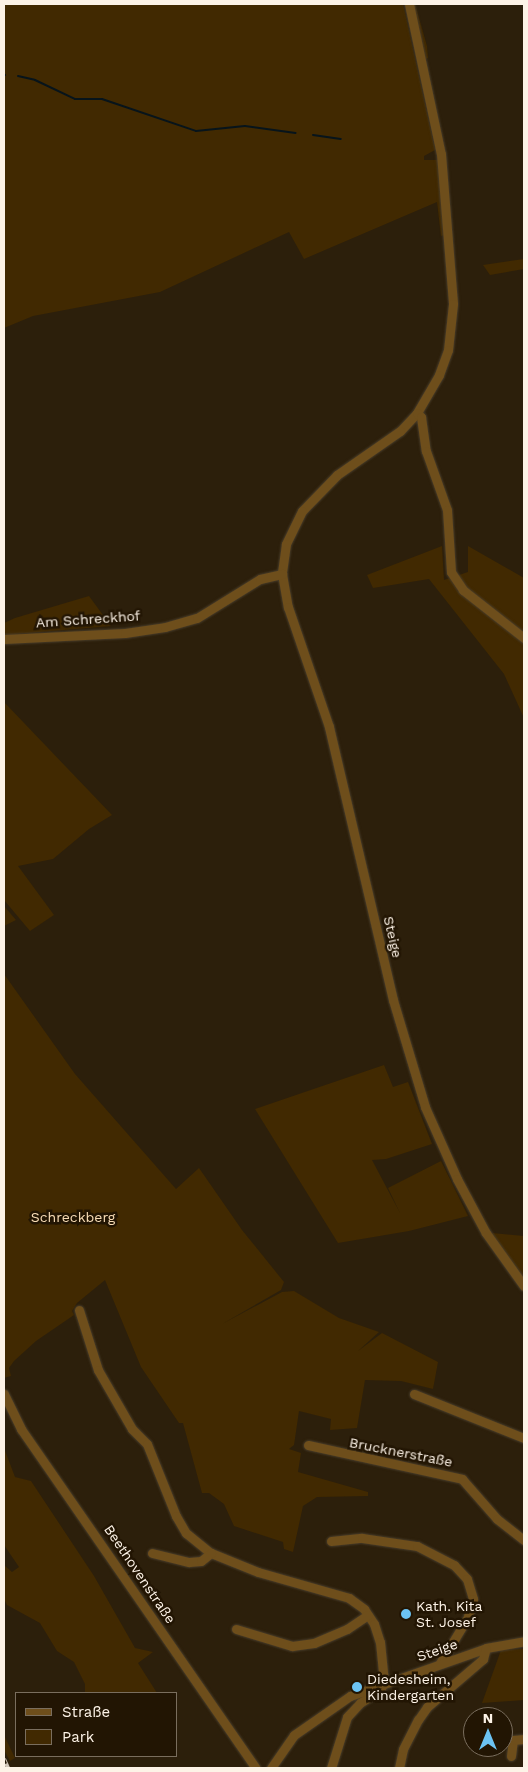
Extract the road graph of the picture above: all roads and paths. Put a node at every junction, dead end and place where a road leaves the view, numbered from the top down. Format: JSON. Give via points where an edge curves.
{"nodes":[{"id":1,"x":409,"y":4,"type":"edge"},
{"id":2,"x":417,"y":413,"type":"junction"},
{"id":3,"x":282,"y":574,"type":"junction"},
{"id":4,"x":524,"y":638,"type":"edge"},
{"id":5,"x":4,"y":640,"type":"edge"},
{"id":6,"x":524,"y":1286,"type":"edge"},
{"id":7,"x":79,"y":1310,"type":"dead end"},
{"id":8,"x":4,"y":1394,"type":"edge"},
{"id":9,"x":414,"y":1394,"type":"dead end"},
{"id":10,"x":524,"y":1438,"type":"edge"},
{"id":11,"x":308,"y":1445,"type":"dead end"},
{"id":12,"x":524,"y":1540,"type":"edge"},
{"id":13,"x":331,"y":1541,"type":"dead end"},
{"id":14,"x":152,"y":1552,"type":"dead end"},
{"id":15,"x":211,"y":1553,"type":"junction"},
{"id":16,"x":368,"y":1615,"type":"junction"},
{"id":17,"x":236,"y":1629,"type":"dead end"},
{"id":18,"x":524,"y":1641,"type":"edge"},
{"id":19,"x":486,"y":1648,"type":"junction"},
{"id":20,"x":440,"y":1663,"type":"junction"},
{"id":21,"x":384,"y":1682,"type":"junction"},
{"id":22,"x":524,"y":1739,"type":"edge"},
{"id":23,"x":513,"y":1745,"type":"edge"},
{"id":24,"x":256,"y":1768,"type":"edge"},
{"id":25,"x":271,"y":1768,"type":"edge"},
{"id":26,"x":331,"y":1768,"type":"edge"},
{"id":27,"x":399,"y":1768,"type":"edge"}],
"edges":[{"from":1,"to":2,"type":"street","name":"Steige","via":[[441,154],[453,304],[448,350],[438,376]]},
{"from":2,"to":3,"type":"street","name":"Steige","via":[[400,431],[337,475],[302,511],[286,544]]},
{"from":2,"to":4,"type":"street","via":[[421,417],[426,451],[447,510],[451,572],[463,590]]},
{"from":3,"to":5,"type":"street","name":"Am Schreckhof","via":[[260,579],[197,618],[165,627],[126,633]]},
{"from":3,"to":6,"type":"street","name":"Steige","via":[[288,608],[329,727],[393,1000],[425,1107],[446,1158],[478,1218]]},
{"from":7,"to":15,"type":"street","via":[[98,1370],[132,1429],[148,1444],[176,1516],[186,1533]]},
{"from":8,"to":24,"type":"street","name":"Beethovenstraße","via":[[21,1429]]},
{"from":9,"to":10,"type":"street"},
{"from":11,"to":12,"type":"street","name":"Brucknerstraße","via":[[462,1479],[498,1518]]},
{"from":13,"to":20,"type":"street","via":[[362,1538],[416,1546],[454,1565],[467,1579],[473,1598],[468,1617]]},
{"from":14,"to":15,"type":"street","via":[[189,1562],[201,1560]]},
{"from":15,"to":16,"type":"street","via":[[277,1578],[349,1598]]},
{"from":16,"to":17,"type":"street","via":[[322,1640],[292,1646]]},
{"from":16,"to":21,"type":"street","via":[[380,1642]]},
{"from":18,"to":19,"type":"street","name":"Steige"},
{"from":19,"to":20,"type":"street","name":"Steige"},
{"from":19,"to":27,"type":"street","via":[[483,1658],[427,1707],[403,1750]]},
{"from":20,"to":21,"type":"street","name":"Steige"},
{"from":21,"to":25,"type":"street","name":"Steige","via":[[320,1714],[294,1735]]},
{"from":21,"to":26,"type":"street","via":[[380,1690],[360,1702],[347,1717]]},
{"from":22,"to":23,"type":"street","via":[[514,1740]]}]}
